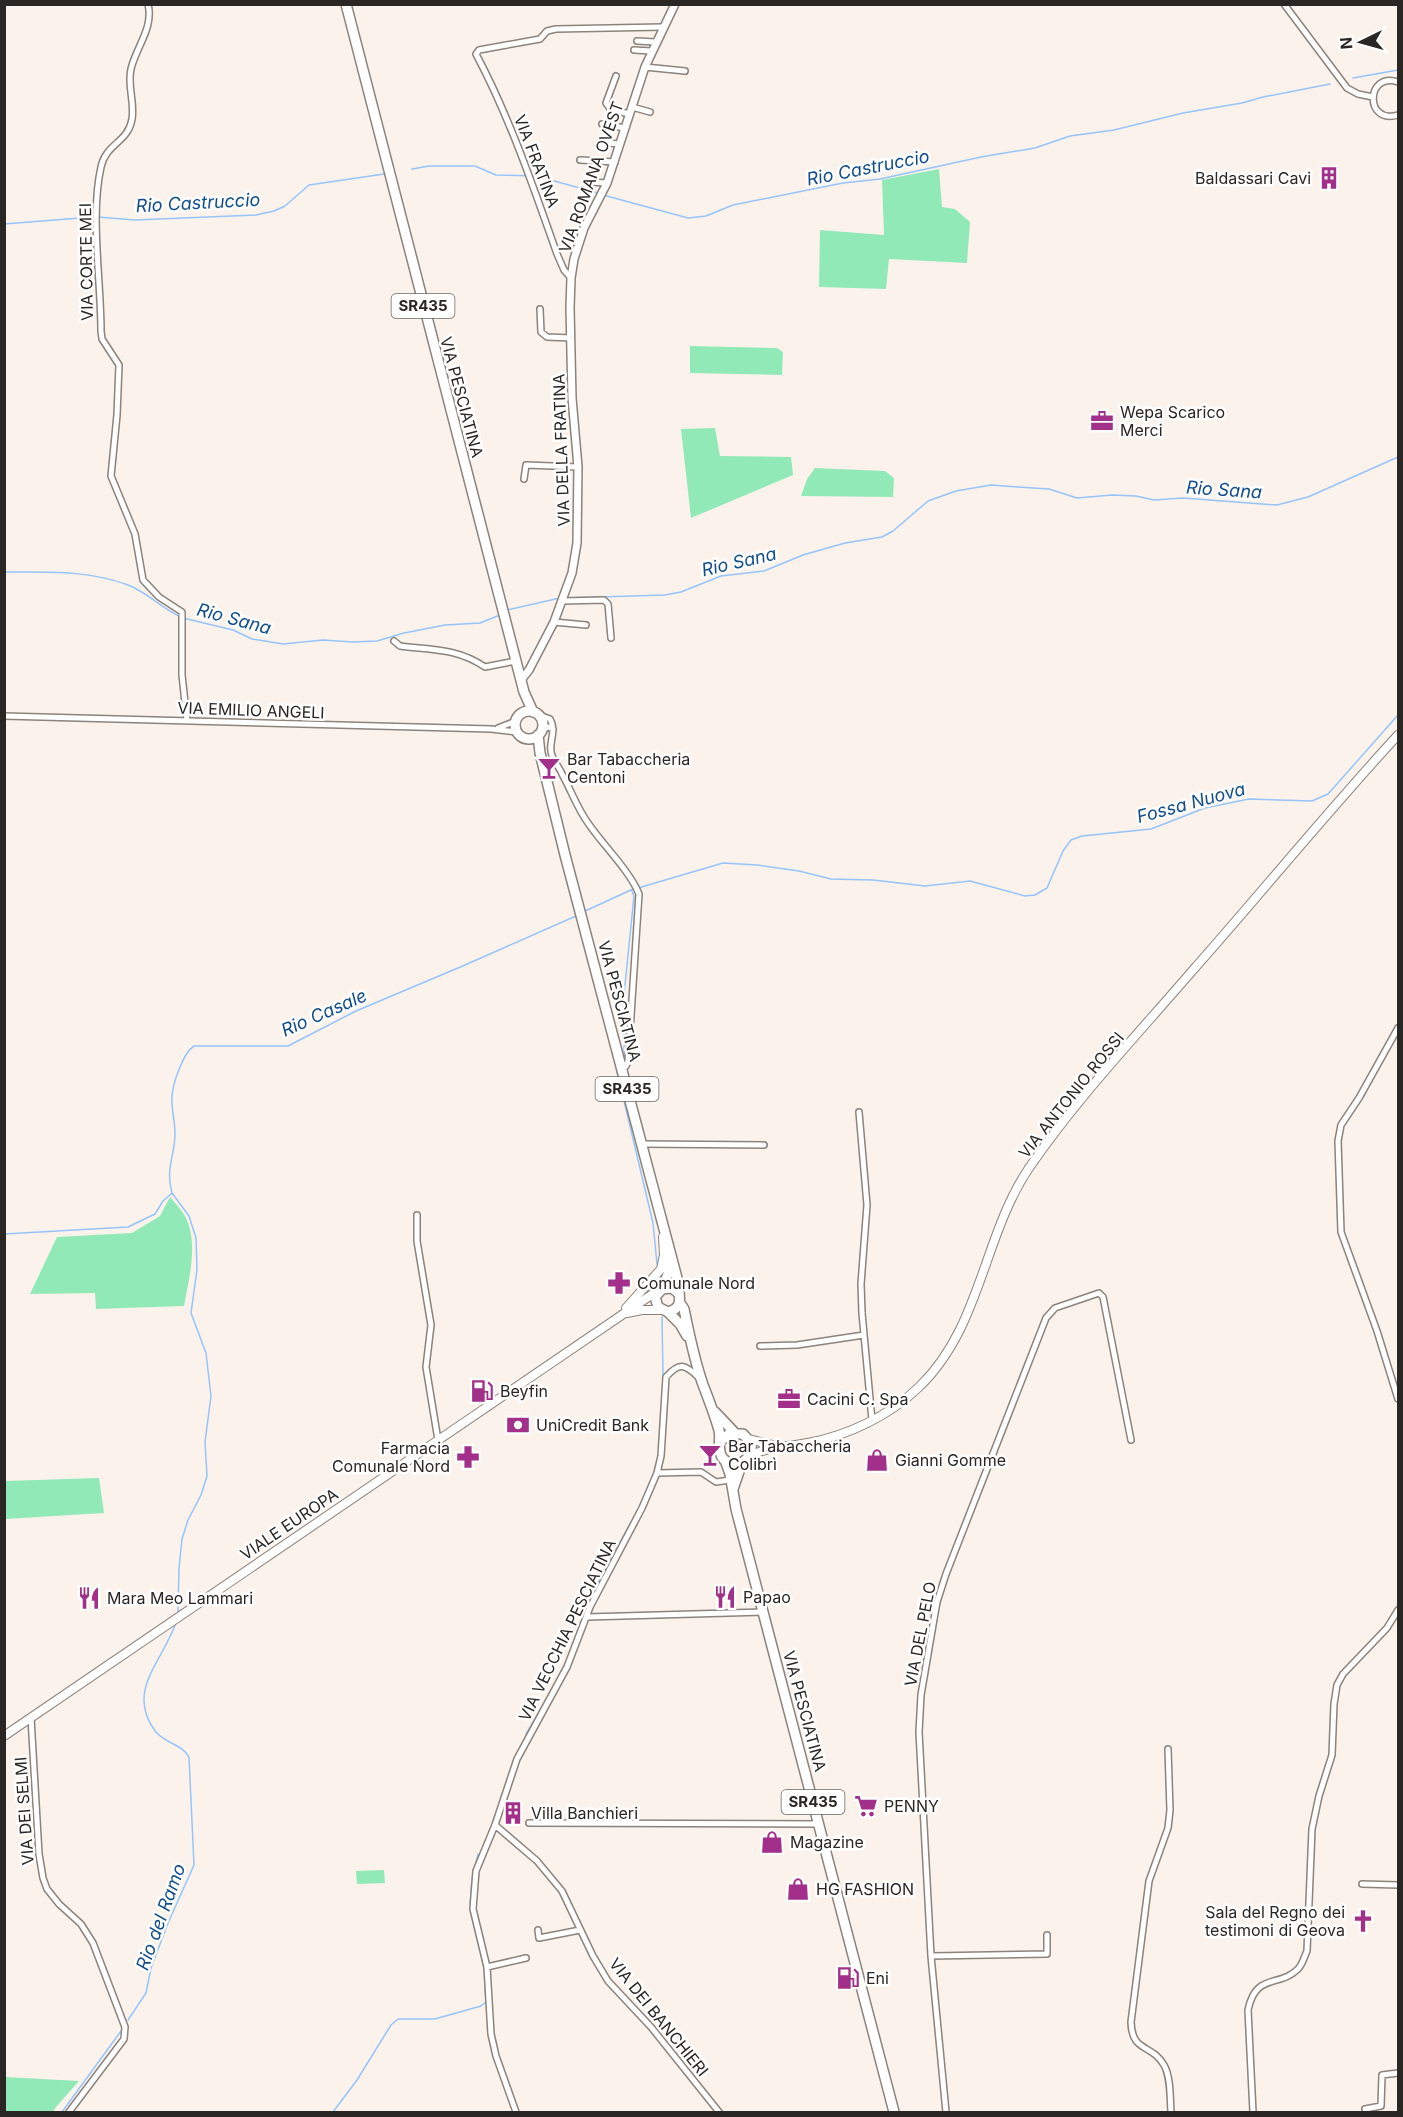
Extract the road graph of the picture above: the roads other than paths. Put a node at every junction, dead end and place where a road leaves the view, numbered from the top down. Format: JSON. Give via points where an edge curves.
{"nodes":[{"id":1,"x":148,"y":4,"type":"edge"},
{"id":2,"x":346,"y":4,"type":"edge"},
{"id":3,"x":675,"y":4,"type":"edge"},
{"id":4,"x":1284,"y":4,"type":"edge"},
{"id":5,"x":662,"y":27,"type":"junction"},
{"id":6,"x":637,"y":41,"type":"dead end"},
{"id":7,"x":655,"y":42,"type":"junction"},
{"id":8,"x":634,"y":50,"type":"dead end"},
{"id":9,"x":651,"y":51,"type":"junction"},
{"id":10,"x":645,"y":67,"type":"junction"},
{"id":11,"x":685,"y":71,"type":"dead end"},
{"id":12,"x":616,"y":76,"type":"dead end"},
{"id":13,"x":1398,"y":82,"type":"edge"},
{"id":14,"x":1373,"y":96,"type":"junction"},
{"id":15,"x":631,"y":111,"type":"junction"},
{"id":16,"x":650,"y":112,"type":"dead end"},
{"id":17,"x":1398,"y":115,"type":"edge"},
{"id":18,"x":603,"y":124,"type":"dead end"},
{"id":19,"x":625,"y":128,"type":"junction"},
{"id":20,"x":608,"y":143,"type":"dead end"},
{"id":21,"x":620,"y":144,"type":"junction"},
{"id":22,"x":580,"y":160,"type":"dead end"},
{"id":23,"x":615,"y":162,"type":"junction"},
{"id":24,"x":590,"y":182,"type":"dead end"},
{"id":25,"x":607,"y":183,"type":"junction"},
{"id":26,"x":571,"y":278,"type":"junction"},
{"id":27,"x":540,"y":309,"type":"dead end"},
{"id":28,"x":571,"y":338,"type":"junction"},
{"id":29,"x":578,"y":467,"type":"junction"},
{"id":30,"x":524,"y":479,"type":"dead end"},
{"id":31,"x":563,"y":598,"type":"junction"},
{"id":32,"x":554,"y":622,"type":"junction"},
{"id":33,"x":586,"y":625,"type":"dead end"},
{"id":34,"x":611,"y":638,"type":"dead end"},
{"id":35,"x":394,"y":641,"type":"dead end"},
{"id":36,"x":516,"y":661,"type":"junction"},
{"id":37,"x":521,"y":680,"type":"junction"},
{"id":38,"x":524,"y":692,"type":"junction"},
{"id":39,"x":536,"y":713,"type":"junction"},
{"id":40,"x":4,"y":716,"type":"edge"},
{"id":41,"x":187,"y":721,"type":"junction"},
{"id":42,"x":518,"y":722,"type":"junction"},
{"id":43,"x":497,"y":729,"type":"junction"},
{"id":44,"x":554,"y":729,"type":"junction"},
{"id":45,"x":536,"y":734,"type":"junction"},
{"id":46,"x":1398,"y":735,"type":"edge"},
{"id":47,"x":1398,"y":1028,"type":"edge"},
{"id":48,"x":622,"y":1070,"type":"junction"},
{"id":49,"x":859,"y":1112,"type":"dead end"},
{"id":50,"x":642,"y":1144,"type":"junction"},
{"id":51,"x":764,"y":1145,"type":"dead end"},
{"id":52,"x":417,"y":1215,"type":"dead end"},
{"id":53,"x":662,"y":1222,"type":"junction"},
{"id":54,"x":671,"y":1257,"type":"junction"},
{"id":55,"x":662,"y":1289,"type":"junction"},
{"id":56,"x":678,"y":1293,"type":"junction"},
{"id":57,"x":680,"y":1303,"type":"junction"},
{"id":58,"x":664,"y":1311,"type":"junction"},
{"id":59,"x":620,"y":1316,"type":"junction"},
{"id":60,"x":864,"y":1335,"type":"junction"},
{"id":61,"x":690,"y":1340,"type":"junction"},
{"id":62,"x":760,"y":1346,"type":"dead end"},
{"id":63,"x":701,"y":1380,"type":"junction"},
{"id":64,"x":1398,"y":1399,"type":"edge"},
{"id":65,"x":713,"y":1410,"type":"junction"},
{"id":66,"x":872,"y":1420,"type":"junction"},
{"id":67,"x":734,"y":1432,"type":"junction"},
{"id":68,"x":749,"y":1439,"type":"junction"},
{"id":69,"x":438,"y":1440,"type":"junction"},
{"id":70,"x":722,"y":1440,"type":"junction"},
{"id":71,"x":1131,"y":1440,"type":"dead end"},
{"id":72,"x":777,"y":1446,"type":"junction"},
{"id":73,"x":750,"y":1456,"type":"junction"},
{"id":74,"x":725,"y":1460,"type":"junction"},
{"id":75,"x":742,"y":1463,"type":"junction"},
{"id":76,"x":657,"y":1473,"type":"junction"},
{"id":77,"x":730,"y":1480,"type":"junction"},
{"id":78,"x":732,"y":1491,"type":"junction"},
{"id":79,"x":1398,"y":1610,"type":"edge"},
{"id":80,"x":764,"y":1612,"type":"junction"},
{"id":81,"x":587,"y":1617,"type":"junction"},
{"id":82,"x":31,"y":1718,"type":"junction"},
{"id":83,"x":4,"y":1736,"type":"edge"},
{"id":84,"x":1168,"y":1749,"type":"dead end"},
{"id":85,"x":529,"y":1823,"type":"dead end"},
{"id":86,"x":819,"y":1824,"type":"junction"},
{"id":87,"x":495,"y":1825,"type":"junction"},
{"id":88,"x":1362,"y":1884,"type":"dead end"},
{"id":89,"x":1398,"y":1885,"type":"edge"},
{"id":90,"x":538,"y":1930,"type":"dead end"},
{"id":91,"x":580,"y":1930,"type":"junction"},
{"id":92,"x":1047,"y":1935,"type":"dead end"},
{"id":93,"x":931,"y":1956,"type":"junction"},
{"id":94,"x":526,"y":1958,"type":"dead end"},
{"id":95,"x":487,"y":1967,"type":"junction"},
{"id":96,"x":1398,"y":2073,"type":"edge"},
{"id":97,"x":1365,"y":2109,"type":"dead end"},
{"id":98,"x":69,"y":2112,"type":"edge"},
{"id":99,"x":516,"y":2112,"type":"edge"},
{"id":100,"x":719,"y":2112,"type":"edge"},
{"id":101,"x":894,"y":2112,"type":"edge"},
{"id":102,"x":946,"y":2112,"type":"edge"},
{"id":103,"x":1171,"y":2112,"type":"edge"},
{"id":104,"x":1253,"y":2112,"type":"edge"}],
"edges":[{"from":1,"to":41,"type":"street","name":"VIA CORTE MEI","via":[[147,29],[129,80],[133,98],[129,130],[105,154],[99,176],[102,339],[119,365],[111,476],[135,534],[143,580],[182,612]]},
{"from":2,"to":36,"type":"main road","name":"VIA PESCIATINA","number":"SR435"},
{"from":3,"to":5,"type":"street","name":"VIA ROMANA OVEST"},
{"from":4,"to":14,"type":"street","via":[[1347,88]]},
{"from":5,"to":7,"type":"street","name":"VIA ROMANA OVEST"},
{"from":5,"to":26,"type":"street","name":"VIA FRATINA","via":[[556,28],[540,39],[479,50],[476,54],[494,88],[557,254]]},
{"from":6,"to":7,"type":"street"},
{"from":7,"to":9,"type":"street","name":"VIA ROMANA OVEST"},
{"from":8,"to":9,"type":"street"},
{"from":9,"to":10,"type":"street","name":"VIA ROMANA OVEST"},
{"from":10,"to":11,"type":"street"},
{"from":10,"to":15,"type":"street","name":"VIA ROMANA OVEST"},
{"from":12,"to":15,"type":"street","via":[[606,103],[612,110]]},
{"from":13,"to":14,"type":"street","via":[[1383,82]]},
{"from":14,"to":17,"type":"street","via":[[1380,113]]},
{"from":15,"to":16,"type":"street"},
{"from":15,"to":19,"type":"street","name":"VIA ROMANA OVEST"},
{"from":18,"to":19,"type":"street"},
{"from":19,"to":21,"type":"street","name":"VIA ROMANA OVEST"},
{"from":20,"to":21,"type":"street"},
{"from":21,"to":23,"type":"street","name":"VIA ROMANA OVEST"},
{"from":22,"to":23,"type":"street"},
{"from":23,"to":25,"type":"street","name":"VIA ROMANA OVEST"},
{"from":24,"to":25,"type":"street"},
{"from":25,"to":26,"type":"street","name":"VIA ROMANA OVEST","via":[[584,228]]},
{"from":26,"to":28,"type":"street","name":"VIA DELLA FRATINA"},
{"from":27,"to":28,"type":"street","via":[[541,332],[547,337]]},
{"from":28,"to":29,"type":"street","name":"VIA DELLA FRATINA"},
{"from":29,"to":30,"type":"street","via":[[526,465]]},
{"from":29,"to":31,"type":"street","name":"VIA DELLA FRATINA","via":[[577,543]]},
{"from":31,"to":32,"type":"street","name":"VIA DELLA FRATINA"},
{"from":31,"to":34,"type":"street","via":[[604,600],[608,604]]},
{"from":32,"to":33,"type":"street"},
{"from":32,"to":37,"type":"street","name":"VIA DELLA FRATINA"},
{"from":35,"to":36,"type":"street","via":[[400,646],[455,652],[485,667]]},
{"from":36,"to":37,"type":"main road","name":"VIA PESCIATINA","number":"SR435"},
{"from":37,"to":38,"type":"main road","name":"VIA PESCIATINA","number":"SR435"},
{"from":38,"to":39,"type":"main road","name":"VIA PESCIATINA","number":"SR435"},
{"from":38,"to":42,"type":"main road","name":"VIA PESCIATINA","number":"SR435"},
{"from":39,"to":42,"type":"main road"},
{"from":39,"to":44,"type":"street","via":[[550,719]]},
{"from":39,"to":45,"type":"main road","name":"VIA PESCIATINA","number":"SR435","via":[[542,722]]},
{"from":40,"to":41,"type":"street","name":"VIA EMILIO ANGELI"},
{"from":41,"to":43,"type":"street","name":"VIA EMILIO ANGELI"},
{"from":42,"to":43,"type":"street","name":"VIA EMILIO ANGELI"},
{"from":42,"to":43,"type":"street","name":"VIA EMILIO ANGELI"},
{"from":42,"to":45,"type":"main road","name":"VIA PESCIATINA","number":"SR435","via":[[522,737]]},
{"from":44,"to":45,"type":"street","via":[[548,727]]},
{"from":44,"to":48,"type":"street","via":[[551,756],[590,827],[639,894],[628,1061]]},
{"from":45,"to":48,"type":"main road","name":"VIA PESCIATINA","number":"SR435"},
{"from":46,"to":66,"type":"main road","name":"VIA ANTONIO ROSSI","via":[[1055,1133],[1011,1199],[971,1305],[950,1347],[918,1388]]},
{"from":47,"to":64,"type":"street","via":[[1341,1125],[1338,1140],[1341,1232]]},
{"from":48,"to":50,"type":"main road","name":"VIA PESCIATINA","number":"SR435"},
{"from":49,"to":60,"type":"street","via":[[867,1205],[861,1284]]},
{"from":50,"to":51,"type":"street"},
{"from":50,"to":53,"type":"main road","name":"VIA PESCIATINA","number":"SR435"},
{"from":52,"to":69,"type":"street","via":[[417,1241],[431,1325],[426,1366]]},
{"from":53,"to":54,"type":"main road","name":"VIA PESCIATINA","number":"SR435"},
{"from":53,"to":59,"type":"main road","name":"VIALE EUROPA","via":[[661,1269]]},
{"from":54,"to":55,"type":"main road","name":"VIA PESCIATINA","number":"SR435"},
{"from":54,"to":56,"type":"main road","name":"VIA PESCIATINA","number":"SR435"},
{"from":55,"to":56,"type":"main road","via":[[669,1287]]},
{"from":55,"to":58,"type":"main road","name":"VIA PESCIATINA","number":"SR435","via":[[656,1304]]},
{"from":55,"to":59,"type":"main road","name":"VIALE EUROPA"},
{"from":56,"to":57,"type":"main road","name":"VIA PESCIATINA","number":"SR435"},
{"from":57,"to":58,"type":"main road","via":[[677,1309]]},
{"from":57,"to":61,"type":"main road","name":"VIA PESCIATINA","number":"SR435"},
{"from":58,"to":59,"type":"main road","name":"VIALE EUROPA","via":[[642,1310]]},
{"from":58,"to":61,"type":"main road","name":"VIA PESCIATINA","number":"SR435","via":[[680,1324]]},
{"from":59,"to":69,"type":"main road","name":"VIALE EUROPA"},
{"from":60,"to":62,"type":"street"},
{"from":60,"to":66,"type":"street"},
{"from":61,"to":63,"type":"main road","name":"VIA PESCIATINA","number":"SR435"},
{"from":63,"to":65,"type":"main road","name":"VIA PESCIATINA","number":"SR435"},
{"from":63,"to":76,"type":"street","name":"VIA VECCHIA PESCIATINA","via":[[681,1366],[666,1377]]},
{"from":65,"to":67,"type":"main road","name":"VIA PESCIATINA","number":"SR435"},
{"from":65,"to":70,"type":"main road","name":"VIA PESCIATINA","number":"SR435"},
{"from":66,"to":72,"type":"main road","name":"VIA ANTONIO ROSSI","via":[[830,1438]]},
{"from":67,"to":68,"type":"main road","name":"VIA PESCIATINA","number":"SR435"},
{"from":67,"to":70,"type":"main road"},
{"from":68,"to":72,"type":"main road"},
{"from":68,"to":73,"type":"main road"},
{"from":69,"to":82,"type":"main road","name":"VIALE EUROPA"},
{"from":70,"to":74,"type":"main road","name":"VIA PESCIATINA","number":"SR435","via":[[720,1453]]},
{"from":71,"to":93,"type":"street","name":"VIA DEL PELO","via":[[1103,1297],[1099,1293],[1055,1308],[1046,1318],[937,1602],[921,1695],[919,1732]]},
{"from":72,"to":73,"type":"main road"},
{"from":73,"to":75,"type":"main road"},
{"from":74,"to":75,"type":"main road"},
{"from":74,"to":77,"type":"main road","name":"VIA PESCIATINA","number":"SR435"},
{"from":75,"to":78,"type":"main road"},
{"from":76,"to":77,"type":"street","via":[[700,1472],[716,1482]]},
{"from":76,"to":81,"type":"street","name":"VIA VECCHIA PESCIATINA"},
{"from":77,"to":78,"type":"main road","name":"VIA PESCIATINA","number":"SR435"},
{"from":78,"to":80,"type":"main road","name":"VIA PESCIATINA","number":"SR435"},
{"from":79,"to":104,"type":"street","via":[[1337,1685],[1332,1755],[1312,1829],[1307,1951],[1296,1971],[1261,1985],[1248,2010]]},
{"from":80,"to":81,"type":"street"},
{"from":80,"to":86,"type":"main road","name":"VIA PESCIATINA","number":"SR435"},
{"from":81,"to":87,"type":"street","name":"VIA VECCHIA PESCIATINA","via":[[567,1667],[517,1759]]},
{"from":82,"to":83,"type":"main road","name":"VIALE EUROPA"},
{"from":82,"to":98,"type":"street","name":"VIA DEI SELMI","via":[[43,1878],[47,1889],[81,1924],[93,1943],[125,2027],[124,2039]]},
{"from":84,"to":103,"type":"street","via":[[1168,1828],[1149,1881],[1131,2022],[1137,2043],[1166,2067]]},
{"from":85,"to":86,"type":"street"},
{"from":86,"to":101,"type":"main road","name":"VIA PESCIATINA","number":"SR435"},
{"from":87,"to":91,"type":"street","name":"VIA DEI BANCHIERI","via":[[537,1861],[562,1891]]},
{"from":87,"to":95,"type":"street","name":"VIA VECCHIA PESCIATINA","via":[[476,1871],[473,1895]]},
{"from":88,"to":89,"type":"street"},
{"from":90,"to":91,"type":"street","via":[[539,1938]]},
{"from":91,"to":100,"type":"street","name":"VIA DEI BANCHIERI","via":[[608,1981],[651,2027]]},
{"from":92,"to":93,"type":"street","via":[[1047,1954]]},
{"from":93,"to":102,"type":"street","name":"VIA DEL PELO"},
{"from":94,"to":95,"type":"street"},
{"from":95,"to":99,"type":"street","name":"VIA VECCHIA PESCIATINA","via":[[491,2034]]},
{"from":96,"to":97,"type":"street","via":[[1382,2075],[1381,2106]]}]}
